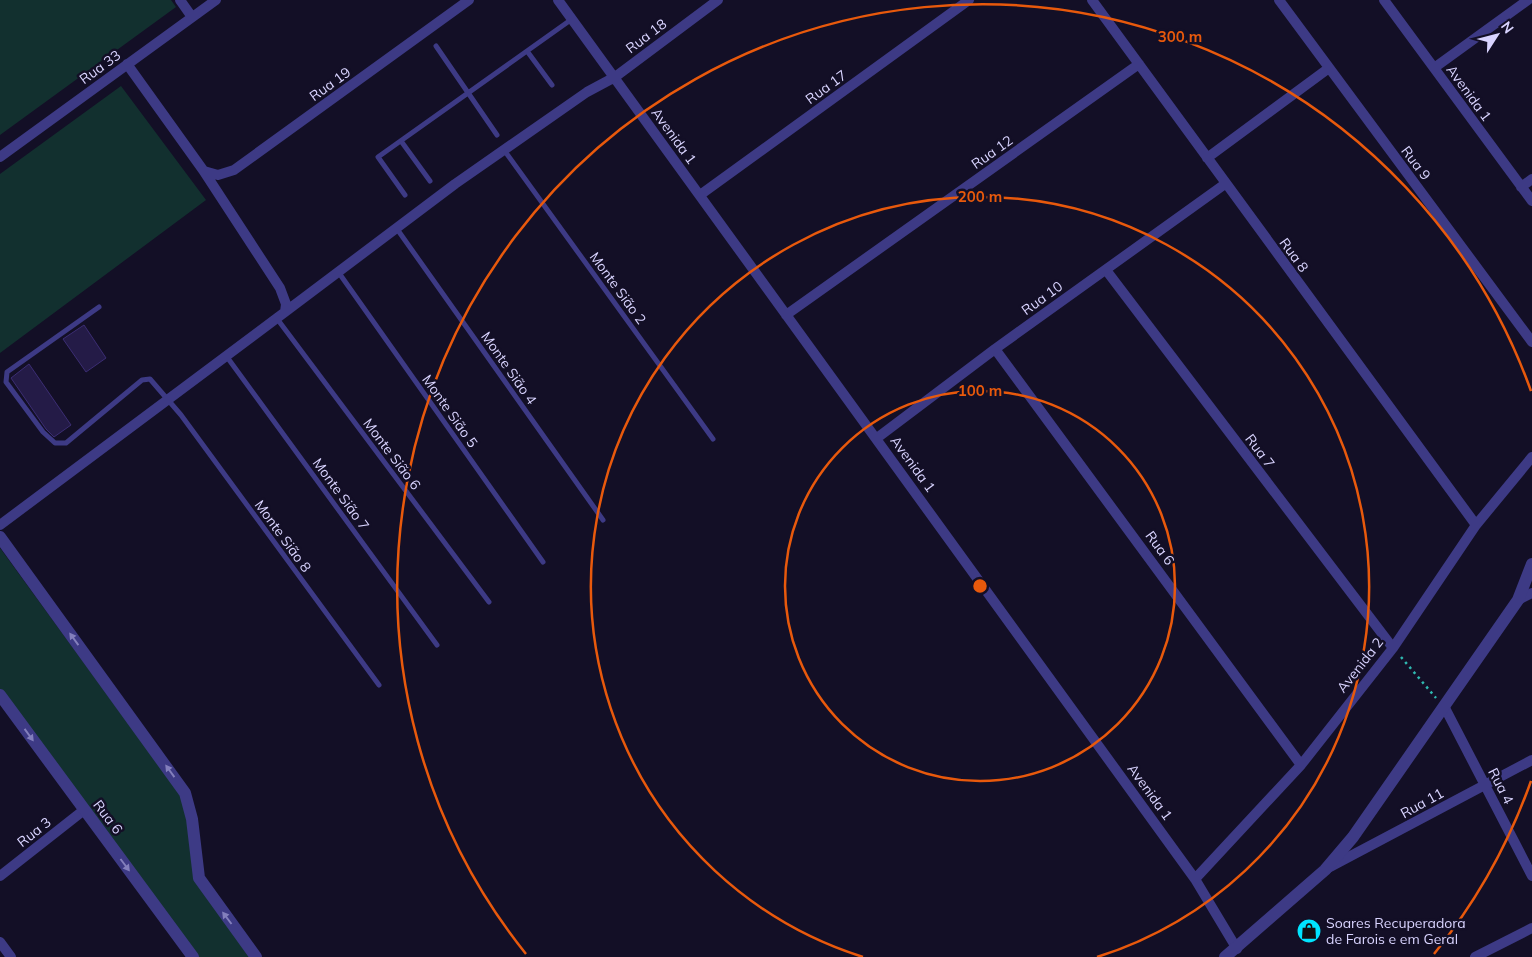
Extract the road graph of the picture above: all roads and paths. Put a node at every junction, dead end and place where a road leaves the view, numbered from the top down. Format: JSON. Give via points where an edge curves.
{"nodes":[{"id":1,"x":180,"y":0,"type":"edge"},
{"id":2,"x":216,"y":0,"type":"edge"},
{"id":3,"x":469,"y":0,"type":"edge"},
{"id":4,"x":558,"y":0,"type":"edge"},
{"id":5,"x":718,"y":0,"type":"edge"},
{"id":6,"x":969,"y":0,"type":"edge"},
{"id":7,"x":1092,"y":0,"type":"edge"},
{"id":8,"x":1279,"y":0,"type":"edge"},
{"id":9,"x":1384,"y":0,"type":"edge"},
{"id":10,"x":1528,"y":0,"type":"edge"},
{"id":11,"x":192,"y":17,"type":"junction"},
{"id":12,"x":572,"y":18,"type":"junction"},
{"id":13,"x":436,"y":46,"type":"dead end"},
{"id":14,"x":527,"y":50,"type":"junction"},
{"id":15,"x":127,"y":64,"type":"junction"},
{"id":16,"x":1139,"y":64,"type":"junction"},
{"id":17,"x":1328,"y":68,"type":"junction"},
{"id":18,"x":1434,"y":68,"type":"junction"},
{"id":19,"x":615,"y":77,"type":"junction"},
{"id":20,"x":552,"y":85,"type":"dead end"},
{"id":21,"x":469,"y":92,"type":"junction"},
{"id":22,"x":497,"y":134,"type":"dead end"},
{"id":23,"x":401,"y":141,"type":"junction"},
{"id":24,"x":504,"y":150,"type":"junction"},
{"id":25,"x":0,"y":157,"type":"edge"},
{"id":26,"x":1207,"y":158,"type":"junction"},
{"id":27,"x":203,"y":170,"type":"junction"},
{"id":28,"x":1532,"y":178,"type":"edge"},
{"id":29,"x":430,"y":181,"type":"dead end"},
{"id":30,"x":1225,"y":184,"type":"junction"},
{"id":31,"x":1521,"y":187,"type":"junction"},
{"id":32,"x":405,"y":194,"type":"dead end"},
{"id":33,"x":700,"y":195,"type":"junction"},
{"id":34,"x":1532,"y":201,"type":"edge"},
{"id":35,"x":397,"y":228,"type":"junction"},
{"id":36,"x":1106,"y":270,"type":"junction"},
{"id":37,"x":339,"y":273,"type":"junction"},
{"id":38,"x":99,"y":307,"type":"dead end"},
{"id":39,"x":786,"y":315,"type":"junction"},
{"id":40,"x":282,"y":316,"type":"junction"},
{"id":41,"x":1532,"y":342,"type":"edge"},
{"id":42,"x":995,"y":349,"type":"junction"},
{"id":43,"x":227,"y":357,"type":"junction"},
{"id":44,"x":168,"y":400,"type":"junction"},
{"id":45,"x":877,"y":438,"type":"junction"},
{"id":46,"x":713,"y":439,"type":"dead end"},
{"id":47,"x":1532,"y":457,"type":"edge"},
{"id":48,"x":603,"y":520,"type":"dead end"},
{"id":49,"x":0,"y":525,"type":"edge"},
{"id":50,"x":1476,"y":525,"type":"junction"},
{"id":51,"x":0,"y":537,"type":"edge"},
{"id":52,"x":543,"y":562,"type":"dead end"},
{"id":53,"x":1532,"y":564,"type":"edge"},
{"id":54,"x":1532,"y":593,"type":"edge"},
{"id":55,"x":1518,"y":600,"type":"junction"},
{"id":56,"x":489,"y":602,"type":"dead end"},
{"id":57,"x":436,"y":645,"type":"dead end"},
{"id":58,"x":1393,"y":648,"type":"junction"},
{"id":59,"x":378,"y":685,"type":"dead end"},
{"id":60,"x":0,"y":695,"type":"edge"},
{"id":61,"x":1445,"y":708,"type":"junction"},
{"id":62,"x":1532,"y":760,"type":"edge"},
{"id":63,"x":1301,"y":765,"type":"junction"},
{"id":64,"x":1485,"y":784,"type":"junction"},
{"id":65,"x":84,"y":810,"type":"junction"},
{"id":66,"x":1325,"y":870,"type":"junction"},
{"id":67,"x":0,"y":876,"type":"edge"},
{"id":68,"x":1532,"y":876,"type":"edge"},
{"id":69,"x":1195,"y":879,"type":"junction"},
{"id":70,"x":1532,"y":928,"type":"edge"},
{"id":71,"x":0,"y":942,"type":"edge"},
{"id":72,"x":1237,"y":949,"type":"junction"},
{"id":73,"x":11,"y":957,"type":"edge"},
{"id":74,"x":193,"y":957,"type":"edge"},
{"id":75,"x":256,"y":957,"type":"edge"},
{"id":76,"x":1225,"y":957,"type":"edge"},
{"id":77,"x":1475,"y":957,"type":"edge"}],
"edges":[{"from":1,"to":11,"type":"street"},
{"from":2,"to":11,"type":"street","name":"Rua 33"},
{"from":3,"to":27,"type":"street","name":"Rua 19","via":[[234,170],[218,175]]},
{"from":4,"to":12,"type":"street","name":"Avenida 1"},
{"from":5,"to":19,"type":"street","name":"Rua 18"},
{"from":6,"to":33,"type":"street","name":"Rua 17"},
{"from":7,"to":16,"type":"street","name":"Rua 8"},
{"from":8,"to":17,"type":"street","name":"Rua 9"},
{"from":9,"to":18,"type":"street","name":"Avenida 1"},
{"from":10,"to":18,"type":"street"},
{"from":11,"to":15,"type":"street","name":"Rua 33"},
{"from":12,"to":14,"type":"lane"},
{"from":12,"to":19,"type":"street","name":"Avenida 1"},
{"from":13,"to":21,"type":"lane"},
{"from":14,"to":20,"type":"lane"},
{"from":14,"to":21,"type":"lane"},
{"from":15,"to":25,"type":"street","name":"Rua 33"},
{"from":15,"to":27,"type":"street"},
{"from":16,"to":26,"type":"street","name":"Rua 8"},
{"from":16,"to":39,"type":"street","name":"Rua 12"},
{"from":17,"to":26,"type":"street"},
{"from":17,"to":41,"type":"street","name":"Rua 9"},
{"from":18,"to":31,"type":"street","name":"Avenida 1"},
{"from":19,"to":24,"type":"street","name":"Rua 18","via":[[587,92]]},
{"from":19,"to":33,"type":"street","name":"Avenida 1"},
{"from":21,"to":22,"type":"lane"},
{"from":21,"to":23,"type":"lane"},
{"from":23,"to":29,"type":"lane"},
{"from":23,"to":32,"type":"lane","via":[[378,158]]},
{"from":24,"to":35,"type":"street","name":"Rua 18"},
{"from":24,"to":46,"type":"lane","name":"Monte Sião 2"},
{"from":26,"to":30,"type":"street","name":"Rua 8"},
{"from":27,"to":40,"type":"street","via":[[280,288],[286,304]]},
{"from":28,"to":31,"type":"street"},
{"from":30,"to":36,"type":"street","name":"Rua 10"},
{"from":30,"to":50,"type":"street","name":"Rua 8"},
{"from":31,"to":34,"type":"street","name":"Avenida 1"},
{"from":33,"to":39,"type":"street","name":"Avenida 1"},
{"from":35,"to":37,"type":"street","name":"Rua 18"},
{"from":35,"to":48,"type":"lane","name":"Monte Sião 4"},
{"from":36,"to":42,"type":"street","name":"Rua 10"},
{"from":36,"to":58,"type":"street","name":"Rua 7"},
{"from":37,"to":40,"type":"street","name":"Rua 18"},
{"from":37,"to":52,"type":"lane","name":"Monte Sião 5"},
{"from":38,"to":44,"type":"lane","name":"Monte Sião 8","via":[[7,372],[6,382],[55,443],[66,443],[142,380],[148,378]]},
{"from":39,"to":45,"type":"street","name":"Avenida 1"},
{"from":40,"to":43,"type":"street","name":"Rua 18"},
{"from":40,"to":56,"type":"lane","name":"Monte Sião 6"},
{"from":42,"to":45,"type":"street","name":"Rua 10"},
{"from":42,"to":63,"type":"street","name":"Rua 6"},
{"from":43,"to":44,"type":"street","name":"Rua 18"},
{"from":43,"to":57,"type":"lane","name":"Monte Sião 7"},
{"from":44,"to":49,"type":"street","name":"Rua 18"},
{"from":44,"to":59,"type":"lane","name":"Monte Sião 8"},
{"from":45,"to":69,"type":"street","name":"Avenida 1"},
{"from":47,"to":50,"type":"street","name":"Avenida 2"},
{"from":50,"to":58,"type":"street","name":"Avenida 2"},
{"from":75,"to":51,"type":"street","one_way":true,"via":[[199,878],[192,819],[185,793]]},
{"from":53,"to":55,"type":"street"},
{"from":54,"to":55,"type":"street"},
{"from":55,"to":61,"type":"street"},
{"from":58,"to":61,"type":"path"},
{"from":58,"to":63,"type":"street","name":"Avenida 2"},
{"from":60,"to":65,"type":"street","name":"Rua 6","one_way":true},
{"from":61,"to":64,"type":"street","name":"Rua 4"},
{"from":61,"to":66,"type":"street","via":[[1353,837]]},
{"from":62,"to":64,"type":"street","name":"Rua 11"},
{"from":63,"to":69,"type":"street","name":"Avenida 2"},
{"from":64,"to":66,"type":"street","name":"Rua 11"},
{"from":64,"to":68,"type":"street","name":"Rua 4"},
{"from":65,"to":67,"type":"street","name":"Rua 3"},
{"from":65,"to":74,"type":"street","name":"Rua 6","one_way":true},
{"from":66,"to":72,"type":"street"},
{"from":69,"to":72,"type":"street","name":"Avenida 1"},
{"from":70,"to":77,"type":"street"},
{"from":71,"to":73,"type":"street"},
{"from":72,"to":76,"type":"street"}]}
